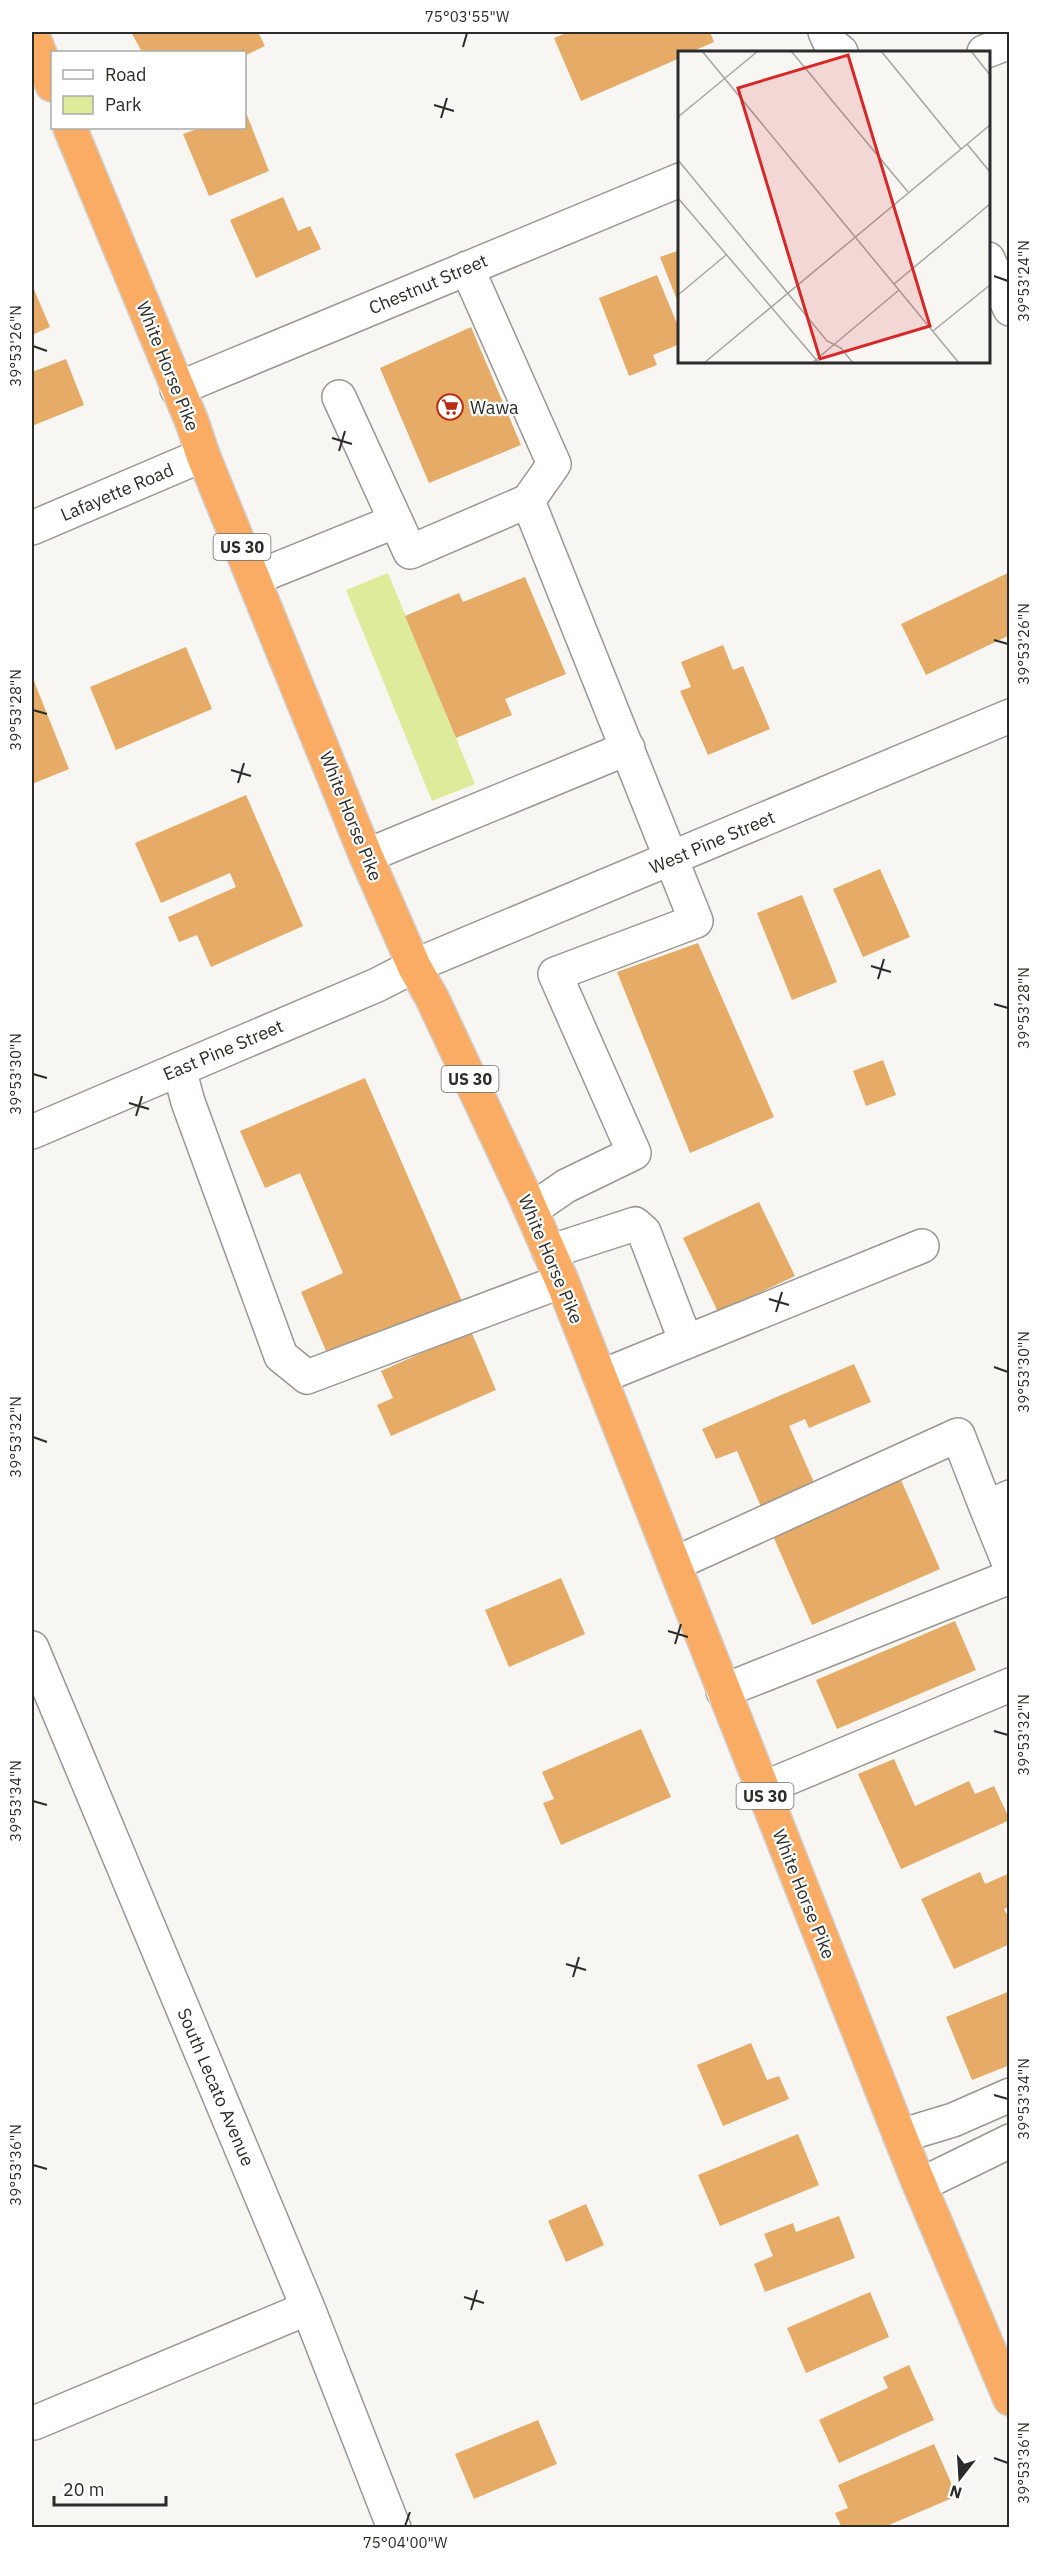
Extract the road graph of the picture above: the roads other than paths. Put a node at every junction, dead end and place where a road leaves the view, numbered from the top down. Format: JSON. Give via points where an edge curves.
{"nodes":[{"id":1,"x":825,"y":32,"type":"edge"},
{"id":2,"x":32,"y":33,"type":"edge"},
{"id":3,"x":1010,"y":42,"type":"edge"},
{"id":4,"x":840,"y":51,"type":"edge"},
{"id":5,"x":987,"y":51,"type":"edge"},
{"id":6,"x":51,"y":82,"type":"edge"},
{"id":7,"x":70,"y":129,"type":"edge"},
{"id":8,"x":678,"y":181,"type":"edge"},
{"id":9,"x":990,"y":264,"type":"edge"},
{"id":10,"x":467,"y":268,"type":"junction"},
{"id":11,"x":1010,"y":309,"type":"edge"},
{"id":12,"x":177,"y":389,"type":"junction"},
{"id":13,"x":339,"y":397,"type":"dead end"},
{"id":14,"x":203,"y":455,"type":"junction"},
{"id":15,"x":528,"y":501,"type":"junction"},
{"id":16,"x":396,"y":521,"type":"junction"},
{"id":17,"x":32,"y":528,"type":"edge"},
{"id":18,"x":255,"y":578,"type":"junction"},
{"id":19,"x":1010,"y":716,"type":"edge"},
{"id":20,"x":628,"y":748,"type":"junction"},
{"id":21,"x":366,"y":856,"type":"junction"},
{"id":22,"x":670,"y":860,"type":"junction"},
{"id":23,"x":414,"y":966,"type":"junction"},
{"id":24,"x":179,"y":1069,"type":"junction"},
{"id":25,"x":32,"y":1132,"type":"edge"},
{"id":26,"x":531,"y":1210,"type":"junction"},
{"id":27,"x":922,"y":1246,"type":"dead end"},
{"id":28,"x":556,"y":1266,"type":"junction"},
{"id":29,"x":686,"y":1342,"type":"junction"},
{"id":30,"x":600,"y":1377,"type":"junction"},
{"id":31,"x":998,"y":1502,"type":"edge"},
{"id":32,"x":674,"y":1564,"type":"junction"},
{"id":33,"x":1010,"y":1566,"type":"edge"},
{"id":34,"x":1010,"y":1577,"type":"edge"},
{"id":35,"x":32,"y":1648,"type":"edge"},
{"id":36,"x":1010,"y":1685,"type":"edge"},
{"id":37,"x":723,"y":1690,"type":"junction"},
{"id":38,"x":762,"y":1789,"type":"junction"},
{"id":39,"x":1010,"y":2095,"type":"edge"},
{"id":40,"x":900,"y":2136,"type":"junction"},
{"id":41,"x":1010,"y":2141,"type":"edge"},
{"id":42,"x":920,"y":2185,"type":"junction"},
{"id":43,"x":308,"y":2308,"type":"junction"},
{"id":44,"x":1010,"y":2400,"type":"edge"},
{"id":45,"x":34,"y":2423,"type":"dead end"},
{"id":46,"x":394,"y":2528,"type":"edge"}],
"edges":[{"from":1,"to":4,"type":"street"},
{"from":2,"to":6,"type":"highway"},
{"from":3,"to":5,"type":"street"},
{"from":7,"to":12,"type":"highway","name":"White Horse Pike","number":"US 30"},
{"from":8,"to":10,"type":"street","name":"Chestnut Street"},
{"from":9,"to":11,"type":"street"},
{"from":10,"to":12,"type":"street","name":"Chestnut Street"},
{"from":10,"to":15,"type":"street","via":[[554,464]]},
{"from":12,"to":14,"type":"highway","name":"White Horse Pike","number":"US 30"},
{"from":13,"to":16,"type":"street"},
{"from":14,"to":17,"type":"street","name":"Lafayette Road"},
{"from":14,"to":18,"type":"highway","name":"White Horse Pike","number":"US 30"},
{"from":15,"to":16,"type":"street","via":[[410,552]]},
{"from":15,"to":20,"type":"street"},
{"from":16,"to":18,"type":"street"},
{"from":18,"to":21,"type":"highway","name":"White Horse Pike","number":"US 30"},
{"from":19,"to":22,"type":"street","name":"West Pine Street"},
{"from":20,"to":21,"type":"street"},
{"from":20,"to":22,"type":"street"},
{"from":21,"to":23,"type":"highway","name":"White Horse Pike","number":"US 30"},
{"from":22,"to":23,"type":"street","name":"West Pine Street"},
{"from":22,"to":26,"type":"street","via":[[696,921],[555,974],[634,1154],[566,1186]]},
{"from":23,"to":24,"type":"street","name":"East Pine Street"},
{"from":23,"to":26,"type":"highway","name":"White Horse Pike","number":"US 30"},
{"from":24,"to":25,"type":"street","name":"East Pine Street"},
{"from":24,"to":28,"type":"street","via":[[281,1356],[307,1377]]},
{"from":26,"to":28,"type":"highway","name":"White Horse Pike","number":"US 30"},
{"from":27,"to":29,"type":"street"},
{"from":28,"to":29,"type":"street","via":[[634,1224],[644,1232]]},
{"from":28,"to":30,"type":"highway","name":"White Horse Pike","number":"US 30"},
{"from":29,"to":30,"type":"street"},
{"from":30,"to":32,"type":"highway","name":"White Horse Pike","number":"US 30"},
{"from":31,"to":32,"type":"street","via":[[958,1435]]},
{"from":31,"to":33,"type":"street"},
{"from":32,"to":37,"type":"highway","name":"White Horse Pike","number":"US 30"},
{"from":34,"to":37,"type":"street"},
{"from":35,"to":43,"type":"street","name":"South Lecato Avenue"},
{"from":36,"to":38,"type":"street"},
{"from":37,"to":38,"type":"highway","name":"White Horse Pike","number":"US 30"},
{"from":38,"to":40,"type":"highway","name":"White Horse Pike","number":"US 30"},
{"from":39,"to":40,"type":"street","via":[[953,2120]]},
{"from":40,"to":42,"type":"highway","name":"White Horse Pike","number":"US 30"},
{"from":41,"to":42,"type":"street"},
{"from":42,"to":44,"type":"highway","name":"White Horse Pike","number":"US 30"},
{"from":43,"to":45,"type":"street"},
{"from":43,"to":46,"type":"street","name":"South Lecato Avenue"}]}
